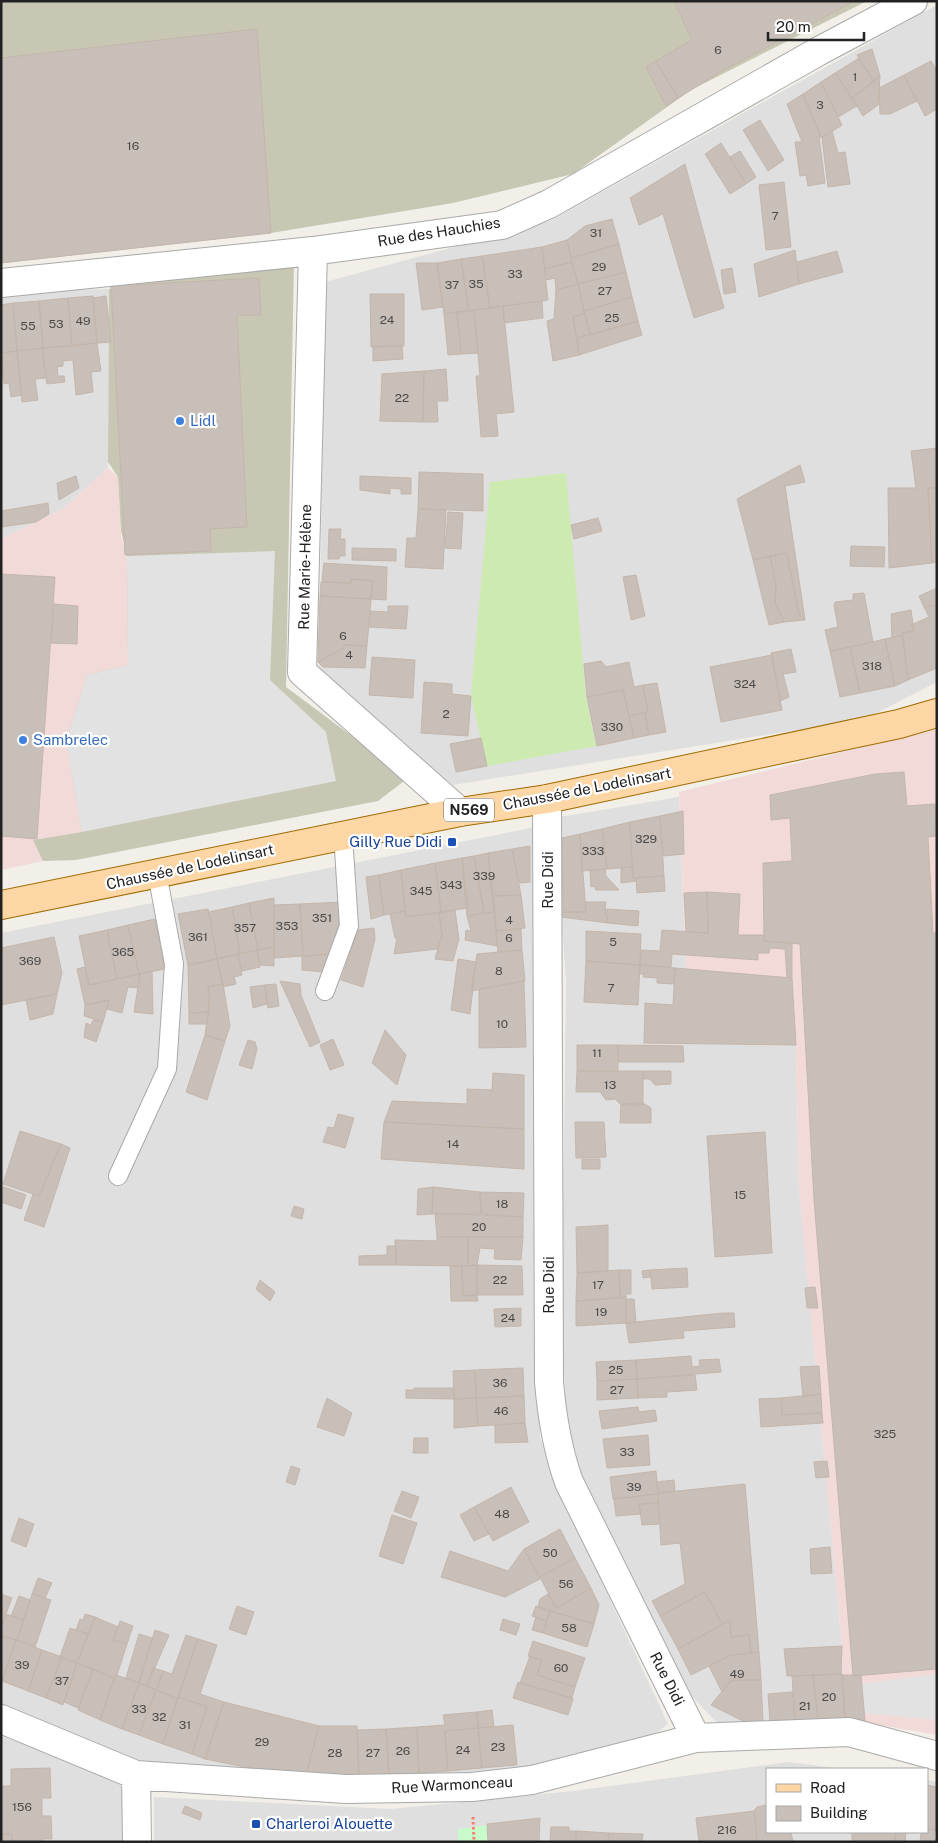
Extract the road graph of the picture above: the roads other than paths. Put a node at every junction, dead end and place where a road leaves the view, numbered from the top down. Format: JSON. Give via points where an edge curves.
{"nodes":[{"id":1,"x":914,"y":1,"type":"edge"},
{"id":2,"x":313,"y":251,"type":"junction"},
{"id":3,"x":1,"y":283,"type":"edge"},
{"id":4,"x":937,"y":713,"type":"edge"},
{"id":5,"x":548,"y":799,"type":"junction"},
{"id":6,"x":460,"y":812,"type":"junction"},
{"id":7,"x":344,"y":835,"type":"junction"},
{"id":8,"x":157,"y":873,"type":"junction"},
{"id":9,"x":1,"y":905,"type":"edge"},
{"id":10,"x":325,"y":991,"type":"dead end"},
{"id":11,"x":118,"y":1176,"type":"dead end"},
{"id":12,"x":1,"y":1719,"type":"edge"},
{"id":13,"x":696,"y":1738,"type":"junction"},
{"id":14,"x":937,"y":1756,"type":"edge"},
{"id":15,"x":136,"y":1775,"type":"junction"},
{"id":16,"x":137,"y":1842,"type":"edge"}],
"edges":[{"from":1,"to":2,"type":"street","name":"Rue des Hauchies","via":[[549,204],[502,224]]},
{"from":2,"to":3,"type":"street","name":"Rue des Hauchies"},
{"from":2,"to":6,"type":"street","name":"Rue Marie-Hélène","via":[[302,672]]},
{"from":4,"to":5,"type":"main road","name":"Chaussée de Lodelinsart","number":"N569","via":[[899,724]]},
{"from":5,"to":6,"type":"main road","name":"Chaussée de Lodelinsart","number":"N569"},
{"from":5,"to":13,"type":"street","name":"Rue Didi","via":[[549,1372],[552,1419],[569,1482]]},
{"from":6,"to":7,"type":"main road","name":"Chaussée de Lodelinsart","number":"N569"},
{"from":7,"to":8,"type":"main road","name":"Chaussée de Lodelinsart","number":"N569"},
{"from":7,"to":10,"type":"lane","via":[[349,926]]},
{"from":8,"to":9,"type":"main road","name":"Chaussée de Lodelinsart","number":"N569"},
{"from":8,"to":11,"type":"lane","via":[[174,964],[167,1069]]},
{"from":12,"to":15,"type":"street","name":"Rue Warmonceau"},
{"from":13,"to":14,"type":"street","name":"Rue Warmonceau","via":[[849,1732]]},
{"from":13,"to":15,"type":"street","name":"Rue Warmonceau","via":[[532,1780],[472,1787],[346,1789]]},
{"from":15,"to":16,"type":"street"}]}
